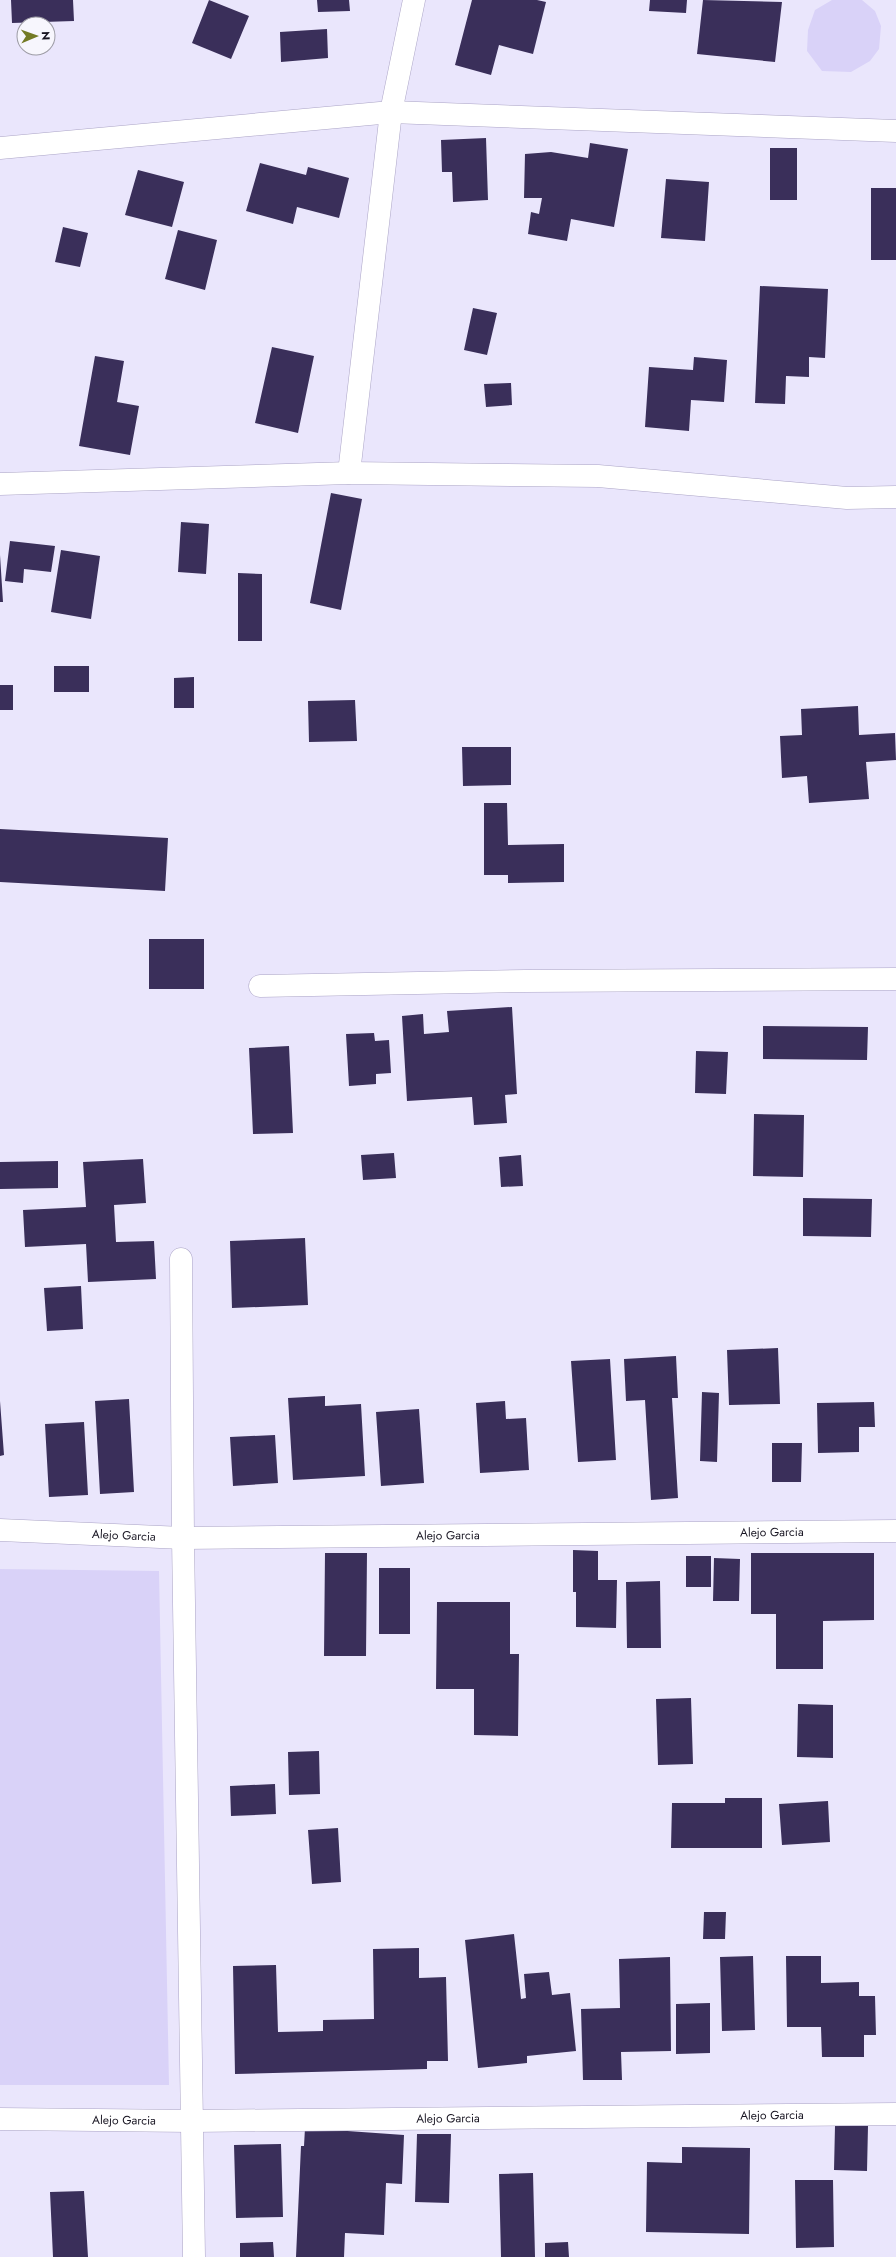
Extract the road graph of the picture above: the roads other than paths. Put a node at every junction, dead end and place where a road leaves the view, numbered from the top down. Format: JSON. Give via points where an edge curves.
{"nodes":[{"id":1,"x":414,"y":0,"type":"edge"},
{"id":2,"x":391,"y":112,"type":"junction"},
{"id":3,"x":896,"y":131,"type":"edge"},
{"id":4,"x":0,"y":148,"type":"edge"},
{"id":5,"x":349,"y":472,"type":"junction"},
{"id":6,"x":0,"y":484,"type":"edge"},
{"id":7,"x":896,"y":497,"type":"edge"},
{"id":8,"x":896,"y":979,"type":"edge"},
{"id":9,"x":260,"y":986,"type":"dead end"},
{"id":10,"x":181,"y":1259,"type":"dead end"},
{"id":11,"x":0,"y":1530,"type":"edge"},
{"id":12,"x":896,"y":1531,"type":"edge"},
{"id":13,"x":183,"y":1538,"type":"junction"},
{"id":14,"x":896,"y":2114,"type":"edge"},
{"id":15,"x":0,"y":2119,"type":"edge"},
{"id":16,"x":192,"y":2120,"type":"junction"},
{"id":17,"x":194,"y":2257,"type":"edge"}],
"edges":[{"from":1,"to":2,"type":"street"},
{"from":2,"to":3,"type":"street"},
{"from":2,"to":4,"type":"street"},
{"from":2,"to":5,"type":"street"},
{"from":5,"to":6,"type":"street"},
{"from":5,"to":7,"type":"street","via":[[598,476],[847,498]]},
{"from":8,"to":9,"type":"street","via":[[526,981]]},
{"from":10,"to":13,"type":"street"},
{"from":11,"to":13,"type":"street","name":"Alejo Garcia"},
{"from":12,"to":13,"type":"street","name":"Alejo Garcia"},
{"from":13,"to":16,"type":"street"},
{"from":14,"to":16,"type":"street","name":"Alejo Garcia"},
{"from":15,"to":16,"type":"street","name":"Alejo Garcia"},
{"from":16,"to":17,"type":"street"}]}
